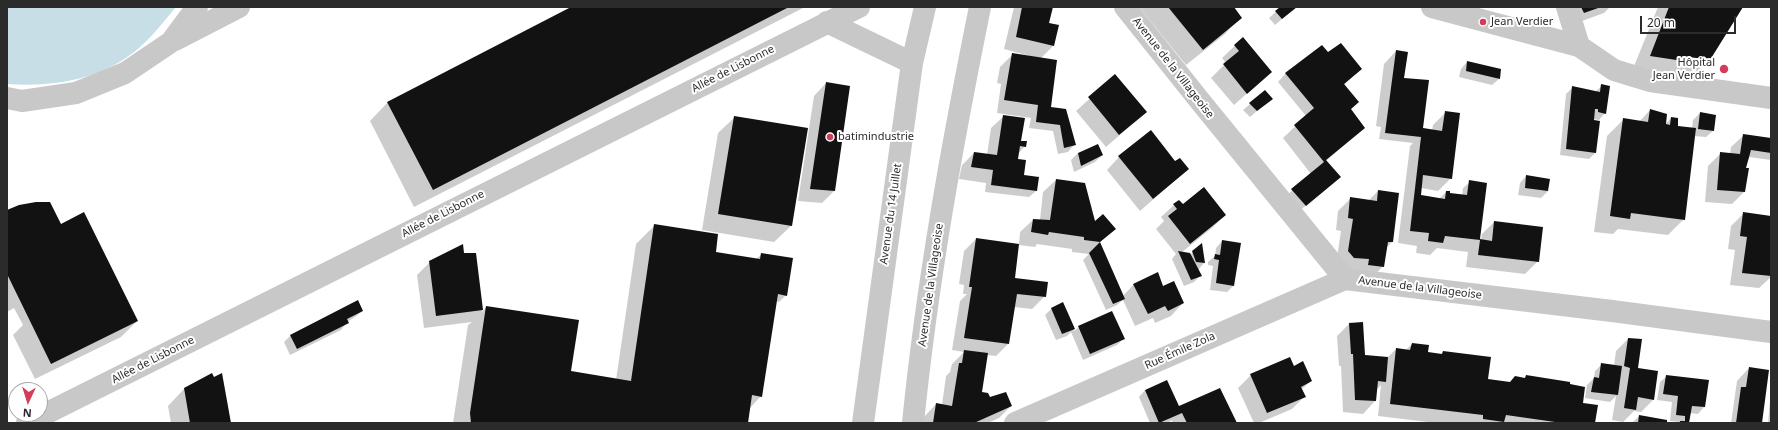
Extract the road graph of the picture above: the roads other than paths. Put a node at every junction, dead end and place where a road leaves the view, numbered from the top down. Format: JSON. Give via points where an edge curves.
{"nodes":[{"id":1,"x":197,"y":7,"type":"edge"},
{"id":2,"x":239,"y":7,"type":"edge"},
{"id":3,"x":859,"y":7,"type":"edge"},
{"id":4,"x":925,"y":7,"type":"edge"},
{"id":5,"x":980,"y":7,"type":"edge"},
{"id":6,"x":1125,"y":7,"type":"edge"},
{"id":7,"x":1432,"y":7,"type":"edge"},
{"id":8,"x":1567,"y":7,"type":"edge"},
{"id":9,"x":1495,"y":16,"type":"edge"},
{"id":10,"x":827,"y":22,"type":"junction"},
{"id":11,"x":171,"y":42,"type":"junction"},
{"id":12,"x":1579,"y":46,"type":"junction"},
{"id":13,"x":912,"y":63,"type":"junction"},
{"id":14,"x":7,"y":98,"type":"edge"},
{"id":15,"x":1771,"y":98,"type":"edge"},
{"id":16,"x":1345,"y":279,"type":"junction"},
{"id":17,"x":1771,"y":332,"type":"edge"},
{"id":18,"x":27,"y":423,"type":"edge"},
{"id":19,"x":863,"y":423,"type":"edge"},
{"id":20,"x":913,"y":423,"type":"edge"},
{"id":21,"x":1015,"y":423,"type":"edge"}],
"edges":[{"from":1,"to":11,"type":"street"},
{"from":2,"to":11,"type":"street"},
{"from":3,"to":10,"type":"street","name":"Allée de Lisbonne"},
{"from":4,"to":13,"type":"street","name":"Avenue du 14 Juillet"},
{"from":5,"to":20,"type":"street","name":"Avenue de la Villageoise","via":[[945,186]]},
{"from":6,"to":16,"type":"street","name":"Avenue de la Villageoise"},
{"from":7,"to":9,"type":"street"},
{"from":8,"to":12,"type":"street"},
{"from":9,"to":12,"type":"street"},
{"from":10,"to":13,"type":"street"},
{"from":10,"to":18,"type":"street","name":"Allée de Lisbonne"},
{"from":11,"to":14,"type":"street","via":[[125,73],[76,93],[22,101]]},
{"from":12,"to":15,"type":"street","via":[[1614,70],[1650,81]]},
{"from":13,"to":19,"type":"street","name":"Avenue du 14 Juillet"},
{"from":16,"to":17,"type":"street","name":"Avenue de la Villageoise"},
{"from":16,"to":21,"type":"street","name":"Rue Émile Zola"}]}
